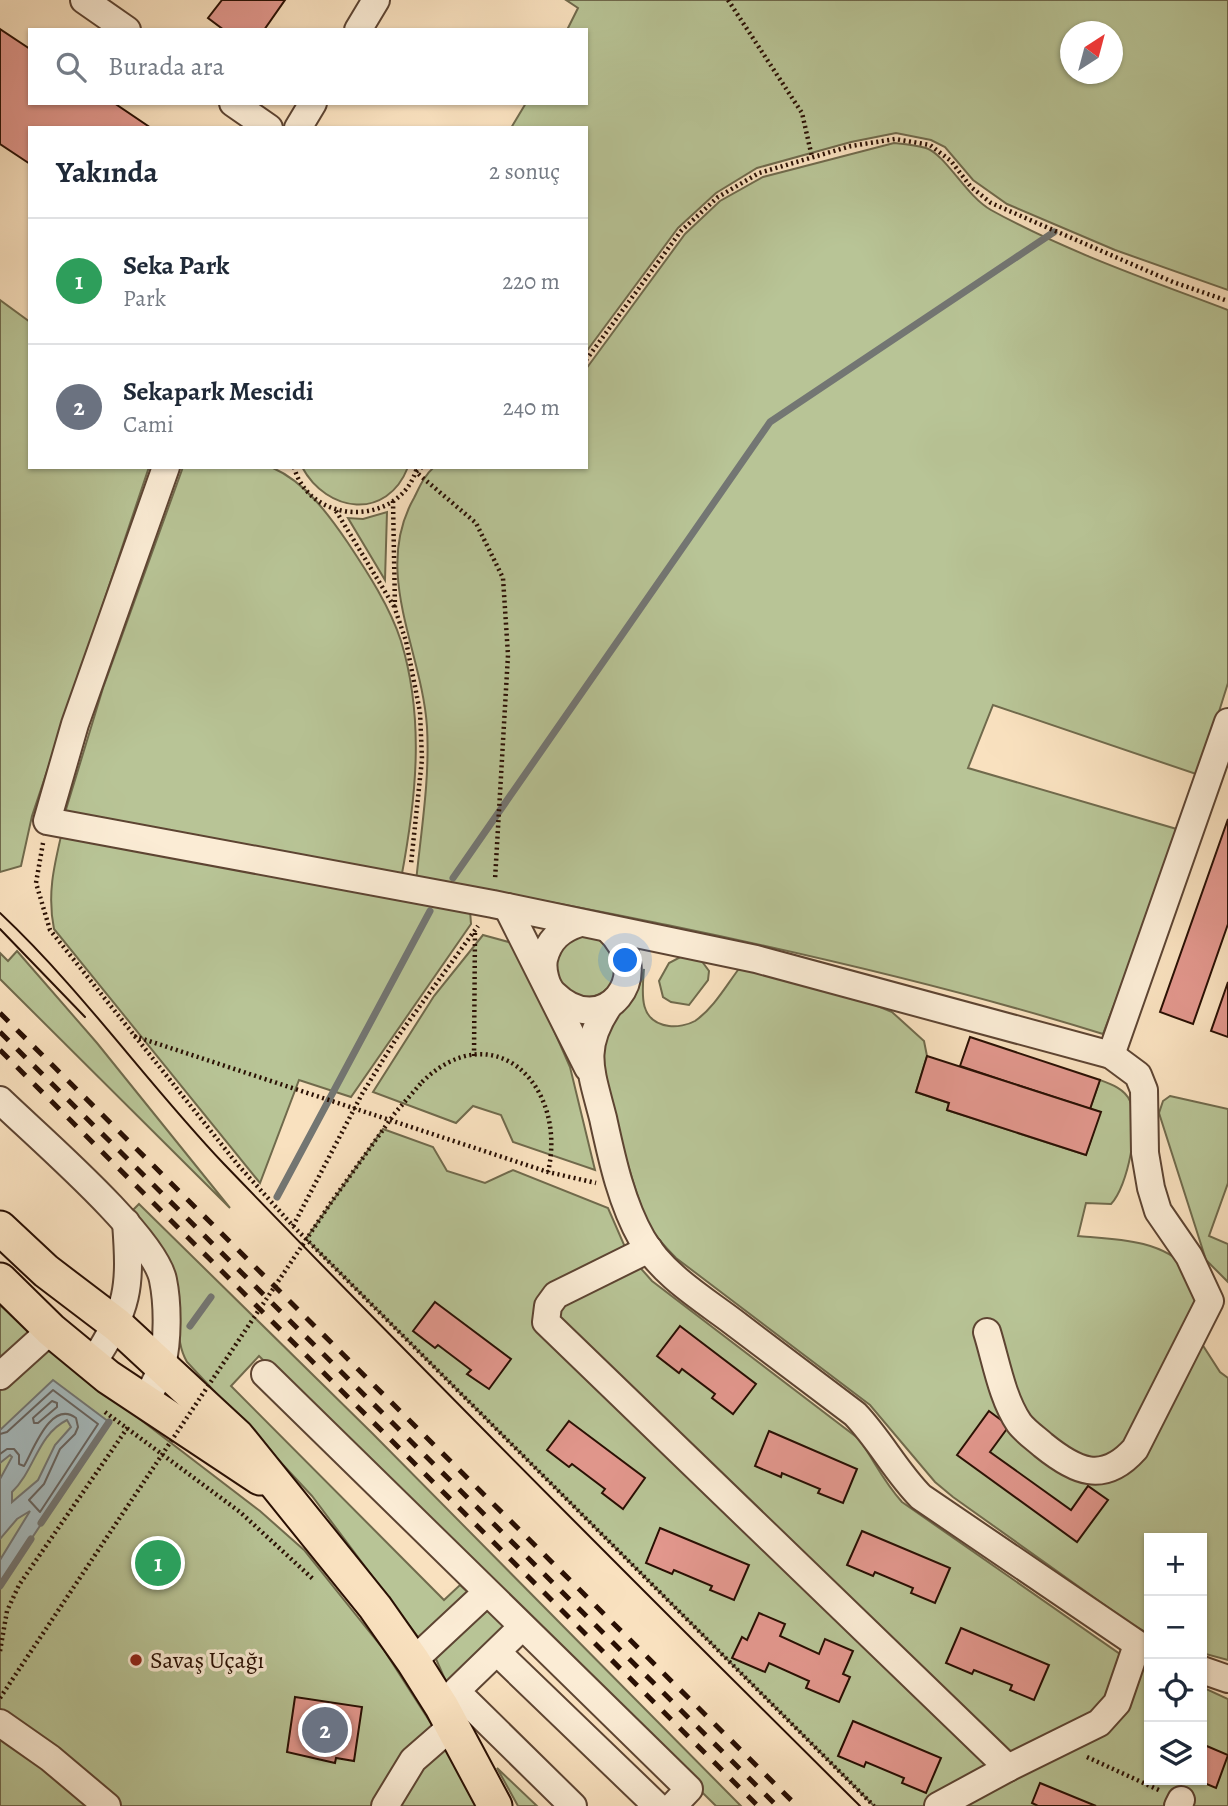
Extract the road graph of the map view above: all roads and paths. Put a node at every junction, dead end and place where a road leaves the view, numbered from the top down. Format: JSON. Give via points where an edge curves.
{"nodes":[{"id":1,"x":84,"y":0,"type":"edge"},
{"id":2,"x":376,"y":0,"type":"edge"},
{"id":3,"x":727,"y":0,"type":"edge"},
{"id":4,"x":124,"y":28,"type":"edge"},
{"id":5,"x":359,"y":28,"type":"edge"},
{"id":6,"x":236,"y":105,"type":"edge"},
{"id":7,"x":312,"y":105,"type":"edge"},
{"id":8,"x":266,"y":126,"type":"edge"},
{"id":9,"x":299,"y":126,"type":"edge"},
{"id":10,"x":812,"y":157,"type":"junction"},
{"id":11,"x":1228,"y":301,"type":"edge"},
{"id":12,"x":588,"y":357,"type":"edge"},
{"id":13,"x":165,"y":469,"type":"edge"},
{"id":14,"x":295,"y":469,"type":"edge"},
{"id":15,"x":416,"y":469,"type":"edge"},
{"id":16,"x":393,"y":501,"type":"junction"},
{"id":17,"x":335,"y":510,"type":"junction"},
{"id":18,"x":395,"y":609,"type":"junction"},
{"id":19,"x":1228,"y":722,"type":"edge"},
{"id":20,"x":47,"y":821,"type":"junction"},
{"id":21,"x":405,"y":888,"type":"junction"},
{"id":22,"x":500,"y":905,"type":"junction"},
{"id":23,"x":580,"y":923,"type":"junction"},
{"id":24,"x":475,"y":929,"type":"junction"},
{"id":25,"x":608,"y":929,"type":"junction"},
{"id":26,"x":550,"y":990,"type":"junction"},
{"id":27,"x":608,"y":1007,"type":"junction"},
{"id":28,"x":132,"y":1035,"type":"junction"},
{"id":29,"x":1111,"y":1055,"type":"junction"},
{"id":30,"x":474,"y":1056,"type":"junction"},
{"id":31,"x":593,"y":1080,"type":"junction"},
{"id":32,"x":0,"y":1100,"type":"edge"},
{"id":33,"x":355,"y":1108,"type":"junction"},
{"id":34,"x":548,"y":1172,"type":"junction"},
{"id":35,"x":621,"y":1188,"type":"junction"},
{"id":36,"x":126,"y":1222,"type":"junction"},
{"id":37,"x":293,"y":1226,"type":"junction"},
{"id":38,"x":0,"y":1228,"type":"edge"},
{"id":39,"x":649,"y":1249,"type":"junction"},
{"id":40,"x":0,"y":1280,"type":"edge"},
{"id":41,"x":117,"y":1325,"type":"junction"},
{"id":42,"x":51,"y":1330,"type":"junction"},
{"id":43,"x":987,"y":1332,"type":"dead end"},
{"id":44,"x":92,"y":1364,"type":"junction"},
{"id":45,"x":162,"y":1366,"type":"junction"},
{"id":46,"x":265,"y":1374,"type":"dead end"},
{"id":47,"x":0,"y":1377,"type":"edge"},
{"id":48,"x":99,"y":1407,"type":"dead end"},
{"id":49,"x":142,"y":1414,"type":"junction"},
{"id":50,"x":289,"y":1496,"type":"junction"},
{"id":51,"x":320,"y":1587,"type":"dead end"},
{"id":52,"x":487,"y":1592,"type":"junction"},
{"id":53,"x":522,"y":1627,"type":"junction"},
{"id":54,"x":1143,"y":1649,"type":"edge"},
{"id":55,"x":0,"y":1651,"type":"edge"},
{"id":56,"x":497,"y":1652,"type":"junction"},
{"id":57,"x":413,"y":1661,"type":"junction"},
{"id":58,"x":1207,"y":1672,"type":"edge"},
{"id":59,"x":1228,"y":1679,"type":"edge"},
{"id":60,"x":0,"y":1698,"type":"edge"},
{"id":61,"x":0,"y":1723,"type":"edge"},
{"id":62,"x":452,"y":1726,"type":"junction"},
{"id":63,"x":1058,"y":1743,"type":"junction"},
{"id":64,"x":1008,"y":1768,"type":"junction"},
{"id":65,"x":1179,"y":1803,"type":"edge"},
{"id":66,"x":107,"y":1806,"type":"edge"},
{"id":67,"x":385,"y":1806,"type":"edge"},
{"id":68,"x":495,"y":1806,"type":"edge"},
{"id":69,"x":573,"y":1806,"type":"edge"},
{"id":70,"x":657,"y":1806,"type":"edge"},
{"id":71,"x":673,"y":1806,"type":"edge"},
{"id":72,"x":874,"y":1806,"type":"edge"},
{"id":73,"x":938,"y":1806,"type":"edge"}],
"edges":[{"from":1,"to":4,"type":"street"},
{"from":2,"to":5,"type":"street"},
{"from":3,"to":10,"type":"path","via":[[802,113]]},
{"from":6,"to":8,"type":"street"},
{"from":7,"to":9,"type":"street"},
{"from":10,"to":11,"type":"path","via":[[895,139],[930,145],[991,203]]},
{"from":10,"to":12,"type":"path","via":[[759,173],[681,231]]},
{"from":13,"to":20,"type":"street","via":[[75,724]]},
{"from":14,"to":17,"type":"path","via":[[305,489]]},
{"from":15,"to":16,"type":"path","via":[[407,488]]},
{"from":15,"to":22,"type":"path","via":[[475,523],[503,578],[508,655],[498,790]]},
{"from":16,"to":17,"type":"path","via":[[365,512]]},
{"from":16,"to":18,"type":"path"},
{"from":17,"to":18,"type":"path"},
{"from":18,"to":21,"type":"path","via":[[420,712],[414,849]]},
{"from":19,"to":29,"type":"street"},
{"from":20,"to":21,"type":"street"},
{"from":20,"to":28,"type":"path","via":[[36,883],[50,930]]},
{"from":21,"to":22,"type":"street"},
{"from":22,"to":23,"type":"street"},
{"from":22,"to":24,"type":"path"},
{"from":22,"to":26,"type":"street"},
{"from":23,"to":25,"type":"street"},
{"from":23,"to":26,"type":"street","via":[[562,929],[551,941],[543,968]]},
{"from":24,"to":30,"type":"path"},
{"from":24,"to":33,"type":"path","via":[[396,1039]]},
{"from":25,"to":27,"type":"street","via":[[628,952],[628,974],[621,993]]},
{"from":25,"to":29,"type":"street","via":[[756,959]]},
{"from":26,"to":27,"type":"street","via":[[567,1007],[588,1012]]},
{"from":26,"to":31,"type":"street"},
{"from":27,"to":31,"type":"street","via":[[589,1046]]},
{"from":28,"to":33,"type":"path"},
{"from":28,"to":37,"type":"path"},
{"from":29,"to":43,"type":"street","via":[[1138,1075],[1144,1090],[1145,1153],[1154,1200],[1210,1301],[1135,1449],[1125,1461],[1094,1472],[1073,1467],[1020,1425]]},
{"from":30,"to":34,"type":"path","via":[[513,1064],[540,1090],[552,1132]]},
{"from":30,"to":60,"type":"path","bridge":true,"via":[[453,1058],[438,1066],[395,1113]]},
{"from":31,"to":35,"type":"street"},
{"from":32,"to":36,"type":"street"},
{"from":33,"to":34,"type":"path"},
{"from":33,"to":37,"type":"path"},
{"from":34,"to":35,"type":"path"},
{"from":35,"to":39,"type":"street"},
{"from":36,"to":41,"type":"street","via":[[130,1275]]},
{"from":36,"to":45,"type":"street","via":[[150,1251],[163,1279]]},
{"from":37,"to":72,"type":"path"},
{"from":38,"to":41,"type":"main road","via":[[46,1271]]},
{"from":39,"to":54,"type":"street","via":[[677,1279],[855,1414],[921,1497]]},
{"from":39,"to":64,"type":"street","via":[[556,1295],[546,1322]]},
{"from":40,"to":42,"type":"main road"},
{"from":41,"to":44,"type":"street"},
{"from":41,"to":45,"type":"main road"},
{"from":42,"to":44,"type":"main road"},
{"from":42,"to":47,"type":"street"},
{"from":44,"to":49,"type":"main road"},
{"from":45,"to":49,"type":"street"},
{"from":45,"to":50,"type":"main road","via":[[237,1436]]},
{"from":46,"to":52,"type":"street"},
{"from":48,"to":49,"type":"path"},
{"from":49,"to":50,"type":"main road"},
{"from":49,"to":51,"type":"path"},
{"from":49,"to":55,"type":"path","via":[[19,1585],[7,1611]]},
{"from":50,"to":57,"type":"main road"},
{"from":52,"to":53,"type":"street"},
{"from":52,"to":57,"type":"street"},
{"from":53,"to":56,"type":"street"},
{"from":53,"to":71,"type":"street","via":[[689,1789]]},
{"from":54,"to":63,"type":"street","via":[[1117,1703],[1099,1723]]},
{"from":56,"to":69,"type":"street","via":[[456,1691]]},
{"from":56,"to":70,"type":"street"},
{"from":57,"to":62,"type":"main road"},
{"from":58,"to":59,"type":"street"},
{"from":61,"to":66,"type":"street"},
{"from":62,"to":67,"type":"street","via":[[413,1760]]},
{"from":62,"to":68,"type":"main road"},
{"from":63,"to":64,"type":"street"},
{"from":63,"to":65,"type":"path"},
{"from":64,"to":73,"type":"street"}]}
